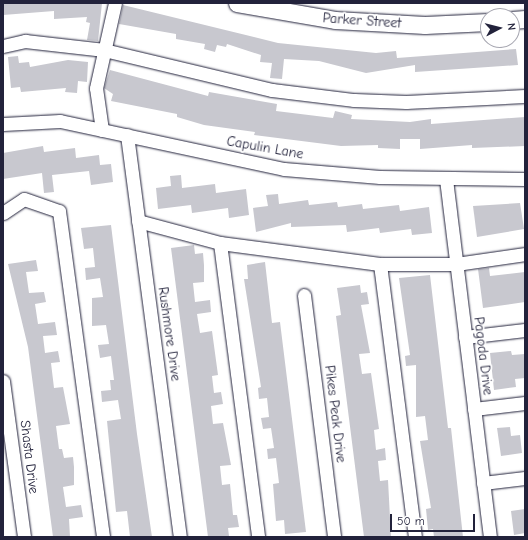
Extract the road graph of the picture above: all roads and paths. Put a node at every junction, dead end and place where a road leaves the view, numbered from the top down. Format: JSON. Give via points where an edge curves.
{"nodes":[{"id":1,"x":115,"y":3,"type":"edge"},
{"id":2,"x":237,"y":3,"type":"edge"},
{"id":3,"x":480,"y":22,"type":"edge"},
{"id":4,"x":3,"y":46,"type":"edge"},
{"id":5,"x":104,"y":50,"type":"junction"},
{"id":6,"x":525,"y":96,"type":"edge"},
{"id":7,"x":3,"y":124,"type":"edge"},
{"id":8,"x":102,"y":130,"type":"junction"},
{"id":9,"x":127,"y":135,"type":"junction"},
{"id":10,"x":446,"y":179,"type":"junction"},
{"id":11,"x":525,"y":179,"type":"edge"},
{"id":12,"x":3,"y":213,"type":"edge"},
{"id":13,"x":138,"y":221,"type":"junction"},
{"id":14,"x":220,"y":243,"type":"junction"},
{"id":15,"x":525,"y":254,"type":"edge"},
{"id":16,"x":380,"y":264,"type":"junction"},
{"id":17,"x":456,"y":264,"type":"junction"},
{"id":18,"x":304,"y":295,"type":"dead end"},
{"id":19,"x":525,"y":330,"type":"edge"},
{"id":20,"x":465,"y":338,"type":"junction"},
{"id":21,"x":3,"y":381,"type":"edge"},
{"id":22,"x":525,"y":403,"type":"edge"},
{"id":23,"x":474,"y":409,"type":"junction"},
{"id":24,"x":525,"y":478,"type":"edge"},
{"id":25,"x":483,"y":483,"type":"junction"},
{"id":26,"x":24,"y":537,"type":"edge"},
{"id":27,"x":102,"y":537,"type":"edge"},
{"id":28,"x":180,"y":537,"type":"edge"},
{"id":29,"x":258,"y":537,"type":"edge"},
{"id":30,"x":334,"y":537,"type":"edge"},
{"id":31,"x":415,"y":537,"type":"edge"},
{"id":32,"x":490,"y":537,"type":"edge"}],
"edges":[{"from":1,"to":5,"type":"street"},
{"from":2,"to":3,"type":"main road","name":"Parker Street","via":[[335,20],[425,25]]},
{"from":4,"to":5,"type":"street","via":[[25,41]]},
{"from":5,"to":6,"type":"street","via":[[272,90],[354,100],[406,102]]},
{"from":5,"to":8,"type":"street","via":[[96,88]]},
{"from":7,"to":8,"type":"street","name":"Capulin Lane","via":[[60,121]]},
{"from":8,"to":9,"type":"street","name":"Capulin Lane"},
{"from":9,"to":10,"type":"street","name":"Capulin Lane","via":[[284,169]]},
{"from":9,"to":13,"type":"street","name":"Rushmore Drive"},
{"from":10,"to":11,"type":"street","name":"Capulin Lane"},
{"from":10,"to":17,"type":"street","name":"Pagoda Drive"},
{"from":12,"to":27,"type":"street","via":[[24,199],[59,211]]},
{"from":13,"to":14,"type":"street"},
{"from":13,"to":28,"type":"street","name":"Rushmore Drive"},
{"from":14,"to":16,"type":"street"},
{"from":14,"to":29,"type":"street"},
{"from":15,"to":17,"type":"street"},
{"from":16,"to":17,"type":"street"},
{"from":16,"to":31,"type":"street"},
{"from":17,"to":20,"type":"street","name":"Pagoda Drive"},
{"from":18,"to":30,"type":"street","name":"Pikes Peak Drive"},
{"from":19,"to":20,"type":"street"},
{"from":20,"to":23,"type":"street","name":"Pagoda Drive"},
{"from":21,"to":26,"type":"street","name":"Shasta Drive"},
{"from":22,"to":23,"type":"street"},
{"from":23,"to":25,"type":"street","name":"Pagoda Drive"},
{"from":24,"to":25,"type":"street"},
{"from":25,"to":32,"type":"street","name":"Pagoda Drive"}]}
